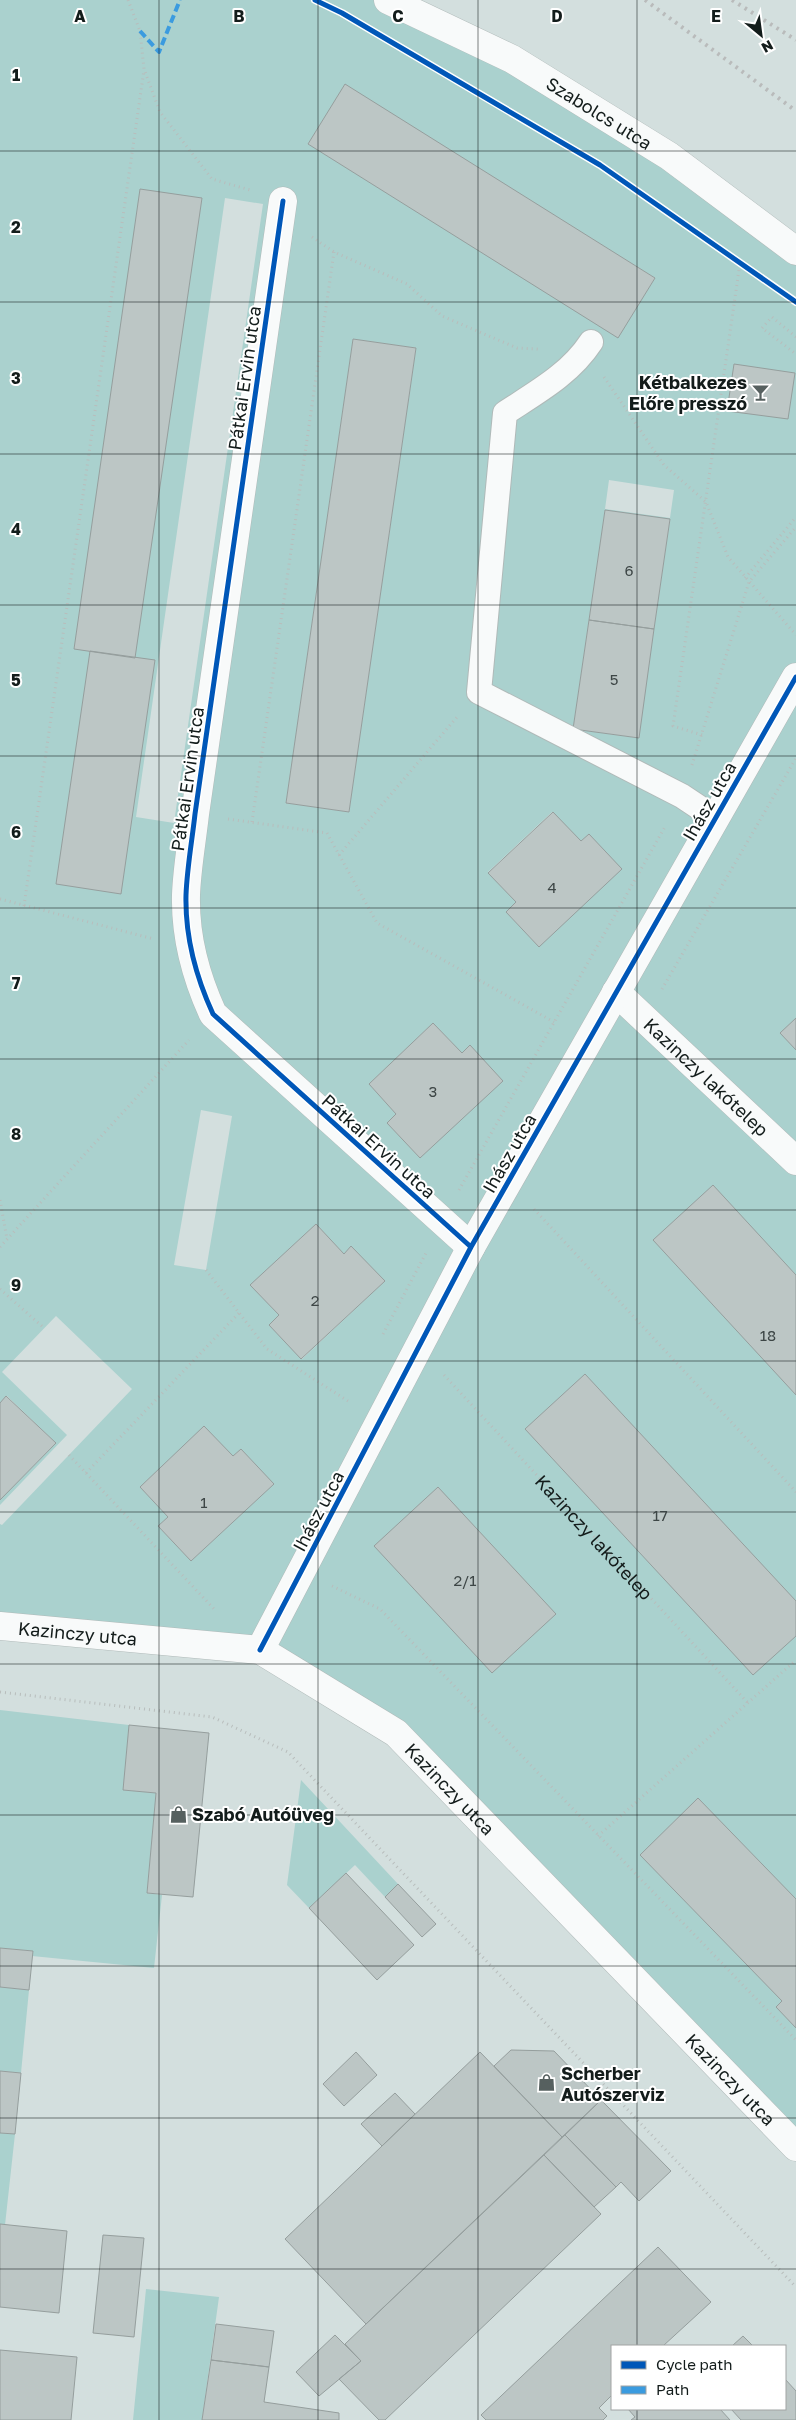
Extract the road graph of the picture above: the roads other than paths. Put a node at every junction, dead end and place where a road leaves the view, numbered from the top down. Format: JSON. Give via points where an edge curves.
{"nodes":[{"id":1,"x":388,"y":0,"type":"edge"},
{"id":2,"x":283,"y":201,"type":"road end"},
{"id":3,"x":796,"y":250,"type":"edge"},
{"id":4,"x":585,"y":351,"type":"road end"},
{"id":5,"x":796,"y":677,"type":"edge"},
{"id":6,"x":715,"y":818,"type":"junction"},
{"id":7,"x":616,"y":992,"type":"junction"},
{"id":8,"x":796,"y":1161,"type":"edge"},
{"id":9,"x":471,"y":1247,"type":"junction"},
{"id":10,"x":0,"y":1626,"type":"edge"},
{"id":11,"x":260,"y":1650,"type":"junction"},
{"id":12,"x":796,"y":2147,"type":"edge"}],
"edges":[{"from":1,"to":3,"type":"street","name":"Szabolcs utca","via":[[512,59],[669,156]]},
{"from":2,"to":9,"type":"street","name":"Pátkai Ervin utca","via":[[195,814],[186,896],[190,948],[201,988],[213,1014]]},
{"from":4,"to":6,"type":"lane","via":[[563,374],[505,413],[479,692],[682,796]]},
{"from":5,"to":6,"type":"street","name":"Ihász utca"},
{"from":6,"to":7,"type":"street","name":"Ihász utca"},
{"from":7,"to":8,"type":"street","name":"Kazinczy lakótelep"},
{"from":7,"to":9,"type":"street","name":"Ihász utca"},
{"from":9,"to":11,"type":"street","name":"Ihász utca"},
{"from":10,"to":11,"type":"street","name":"Kazinczy utca"},
{"from":11,"to":12,"type":"street","name":"Kazinczy utca","via":[[396,1733]]}]}
